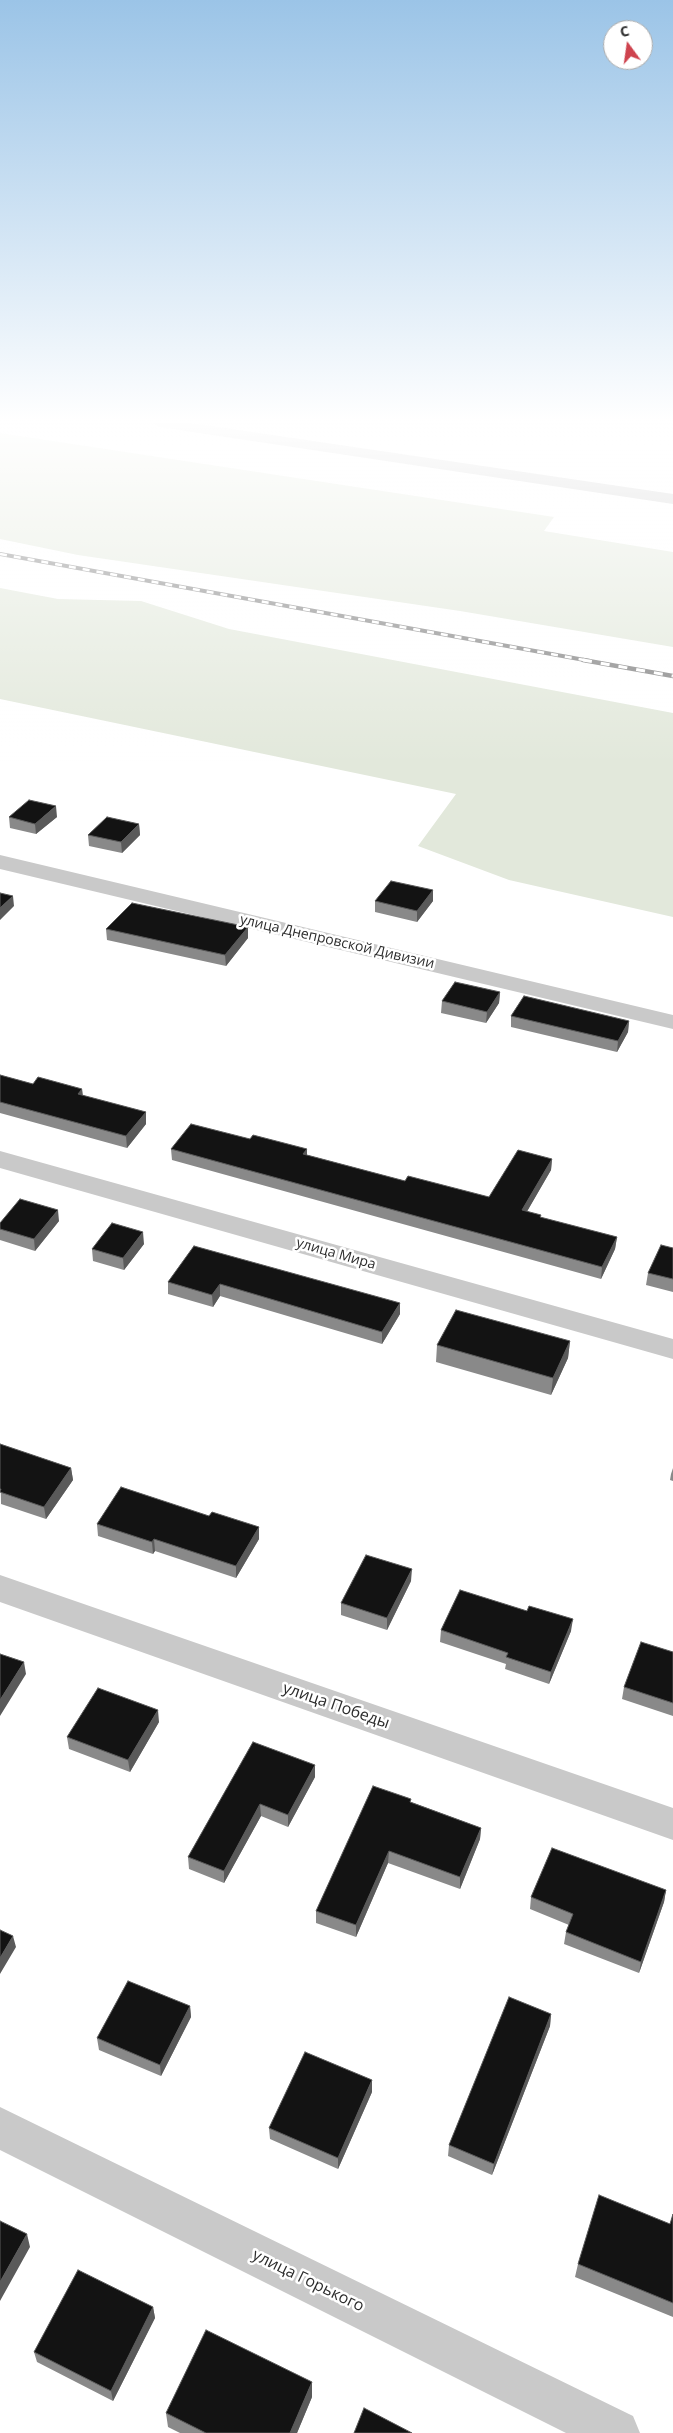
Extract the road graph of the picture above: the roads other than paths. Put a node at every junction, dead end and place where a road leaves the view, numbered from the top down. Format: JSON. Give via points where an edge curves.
{"nodes":[{"id":1,"x":0,"y":862,"type":"edge"},
{"id":2,"x":673,"y":1022,"type":"edge"},
{"id":3,"x":0,"y":1159,"type":"edge"},
{"id":4,"x":673,"y":1349,"type":"edge"},
{"id":5,"x":0,"y":1588,"type":"edge"},
{"id":6,"x":673,"y":1824,"type":"edge"},
{"id":7,"x":0,"y":2128,"type":"edge"},
{"id":8,"x":616,"y":2433,"type":"edge"}],
"edges":[{"from":1,"to":2,"type":"street","name":"улица Днепровской Дивизии"},
{"from":3,"to":4,"type":"street","name":"улица Мира"},
{"from":5,"to":6,"type":"street","name":"улица Победы"},
{"from":7,"to":8,"type":"street","name":"улица Горького"}]}
